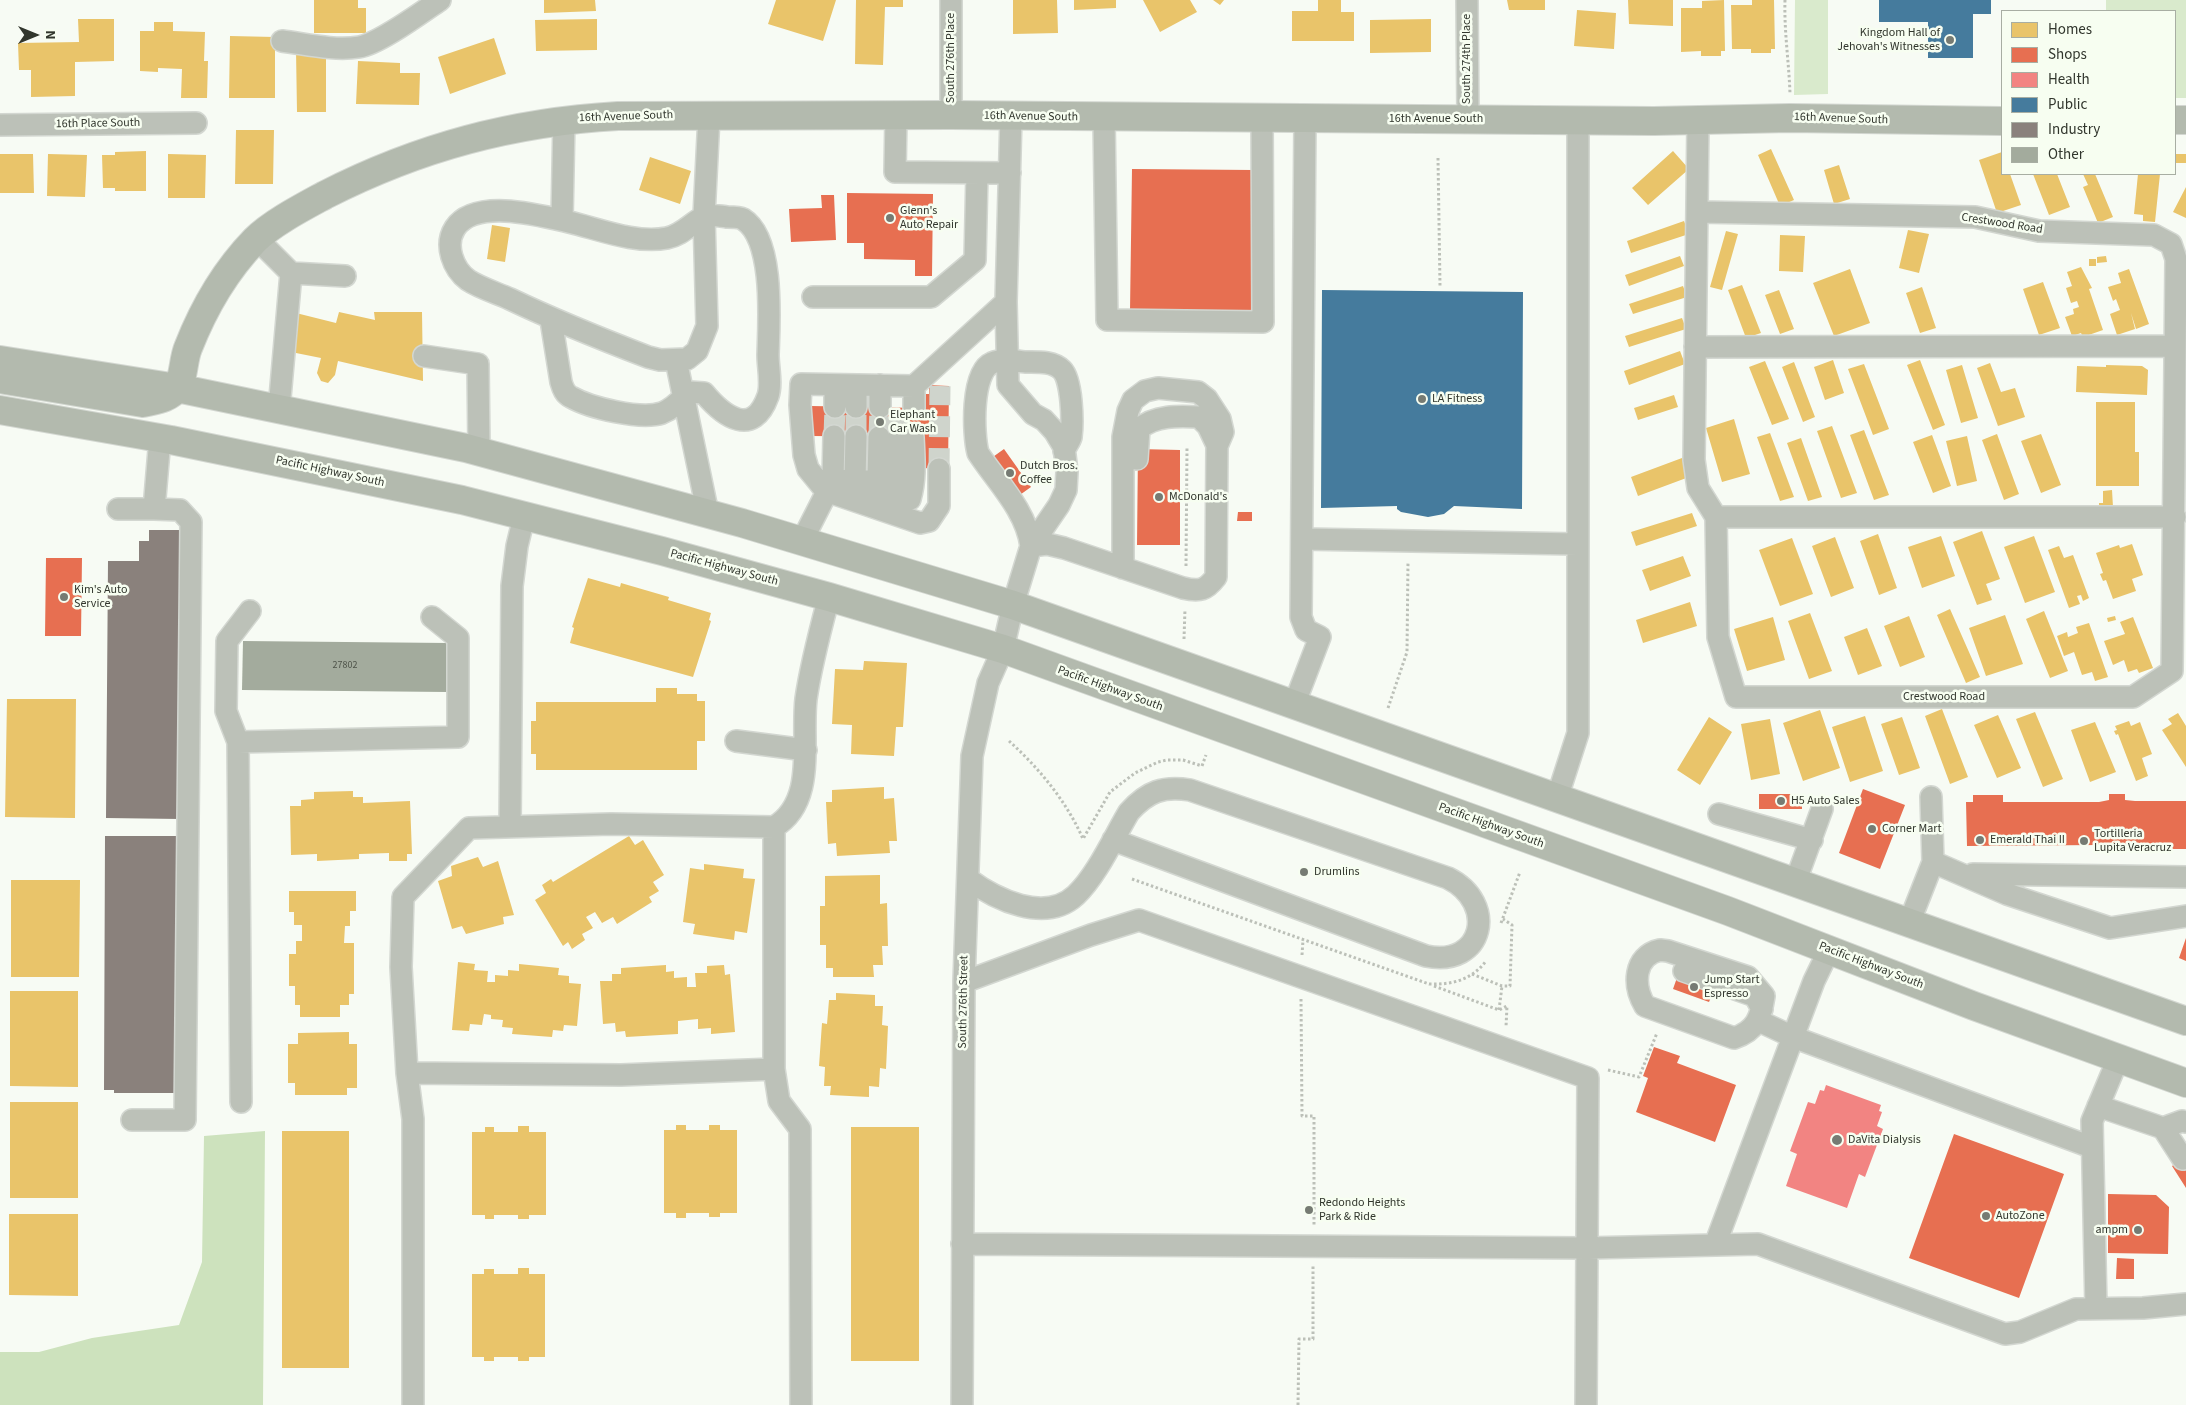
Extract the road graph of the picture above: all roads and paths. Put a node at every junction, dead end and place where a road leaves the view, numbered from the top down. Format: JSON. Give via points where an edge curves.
{"nodes":[{"id":1,"x":440,"y":0,"type":"edge"},
{"id":2,"x":950,"y":0,"type":"edge"},
{"id":3,"x":1467,"y":0,"type":"edge"},
{"id":4,"x":1785,"y":0,"type":"edge"},
{"id":5,"x":282,"y":40,"type":"dead end"},
{"id":6,"x":950,"y":115,"type":"junction"},
{"id":7,"x":708,"y":116,"type":"junction"},
{"id":8,"x":896,"y":116,"type":"junction"},
{"id":9,"x":1011,"y":116,"type":"junction"},
{"id":10,"x":1104,"y":118,"type":"junction"},
{"id":11,"x":1790,"y":118,"type":"junction"},
{"id":12,"x":564,"y":119,"type":"junction"},
{"id":13,"x":1262,"y":119,"type":"junction"},
{"id":14,"x":1305,"y":119,"type":"junction"},
{"id":15,"x":1468,"y":119,"type":"junction"},
{"id":16,"x":1578,"y":120,"type":"junction"},
{"id":17,"x":1698,"y":120,"type":"junction"},
{"id":18,"x":2001,"y":121,"type":"edge"},
{"id":19,"x":196,"y":123,"type":"dead end"},
{"id":20,"x":0,"y":125,"type":"edge"},
{"id":21,"x":1438,"y":158,"type":"dead end"},
{"id":22,"x":977,"y":173,"type":"junction"},
{"id":23,"x":1010,"y":173,"type":"junction"},
{"id":24,"x":1698,"y":212,"type":"junction"},
{"id":25,"x":704,"y":216,"type":"junction"},
{"id":26,"x":562,"y":220,"type":"junction"},
{"id":27,"x":256,"y":238,"type":"junction"},
{"id":28,"x":639,"y":239,"type":"junction"},
{"id":29,"x":705,"y":261,"type":"junction"},
{"id":30,"x":291,"y":273,"type":"junction"},
{"id":31,"x":345,"y":276,"type":"dead end"},
{"id":32,"x":1440,"y":286,"type":"dead end"},
{"id":33,"x":813,"y":297,"type":"dead end"},
{"id":34,"x":1006,"y":302,"type":"junction"},
{"id":35,"x":551,"y":320,"type":"junction"},
{"id":36,"x":2175,"y":346,"type":"junction"},
{"id":37,"x":1695,"y":348,"type":"junction"},
{"id":38,"x":424,"y":356,"type":"dead end"},
{"id":39,"x":0,"y":360,"type":"edge"},
{"id":40,"x":676,"y":360,"type":"junction"},
{"id":41,"x":1007,"y":361,"type":"junction"},
{"id":42,"x":938,"y":362,"type":"junction"},
{"id":43,"x":0,"y":380,"type":"edge"},
{"id":44,"x":828,"y":384,"type":"junction"},
{"id":45,"x":856,"y":385,"type":"junction"},
{"id":46,"x":898,"y":385,"type":"junction"},
{"id":47,"x":940,"y":386,"type":"tunnel mouth"},
{"id":48,"x":177,"y":388,"type":"junction"},
{"id":49,"x":684,"y":398,"type":"junction"},
{"id":50,"x":827,"y":407,"type":"tunnel mouth"},
{"id":51,"x":856,"y":407,"type":"tunnel mouth"},
{"id":52,"x":279,"y":409,"type":"junction"},
{"id":53,"x":0,"y":410,"type":"edge"},
{"id":54,"x":827,"y":436,"type":"tunnel mouth"},
{"id":55,"x":856,"y":436,"type":"tunnel mouth"},
{"id":56,"x":160,"y":438,"type":"junction"},
{"id":57,"x":1218,"y":446,"type":"junction"},
{"id":58,"x":1187,"y":448,"type":"dead end"},
{"id":59,"x":479,"y":451,"type":"junction"},
{"id":60,"x":1064,"y":451,"type":"junction"},
{"id":61,"x":939,"y":468,"type":"tunnel mouth"},
{"id":62,"x":2180,"y":478,"type":"edge"},
{"id":63,"x":855,"y":481,"type":"junction"},
{"id":64,"x":826,"y":484,"type":"junction"},
{"id":65,"x":118,"y":509,"type":"dead end"},
{"id":66,"x":154,"y":509,"type":"junction"},
{"id":67,"x":708,"y":514,"type":"junction"},
{"id":68,"x":524,"y":516,"type":"junction"},
{"id":69,"x":1716,"y":517,"type":"junction"},
{"id":70,"x":2175,"y":517,"type":"junction"},
{"id":71,"x":1302,"y":540,"type":"junction"},
{"id":72,"x":802,"y":541,"type":"junction"},
{"id":73,"x":1408,"y":542,"type":"junction"},
{"id":74,"x":1577,"y":544,"type":"junction"},
{"id":75,"x":1031,"y":546,"type":"junction"},
{"id":76,"x":1128,"y":569,"type":"junction"},
{"id":77,"x":1186,"y":589,"type":"junction"},
{"id":78,"x":829,"y":597,"type":"junction"},
{"id":79,"x":1013,"y":605,"type":"junction"},
{"id":80,"x":250,"y":611,"type":"dead end"},
{"id":81,"x":432,"y":616,"type":"dead end"},
{"id":82,"x":1184,"y":639,"type":"dead end"},
{"id":83,"x":1003,"y":649,"type":"junction"},
{"id":84,"x":1294,"y":705,"type":"junction"},
{"id":85,"x":1388,"y":708,"type":"dead end"},
{"id":86,"x":736,"y":741,"type":"dead end"},
{"id":87,"x":1009,"y":741,"type":"dead end"},
{"id":88,"x":238,"y":742,"type":"junction"},
{"id":89,"x":806,"y":750,"type":"junction"},
{"id":90,"x":1206,"y":755,"type":"dead end"},
{"id":91,"x":1557,"y":798,"type":"junction"},
{"id":92,"x":1931,"y":798,"type":"dead end"},
{"id":93,"x":1822,"y":809,"type":"dead end"},
{"id":94,"x":1719,"y":814,"type":"dead end"},
{"id":95,"x":510,"y":827,"type":"junction"},
{"id":96,"x":774,"y":827,"type":"junction"},
{"id":97,"x":1113,"y":840,"type":"junction"},
{"id":98,"x":1812,"y":840,"type":"junction"},
{"id":99,"x":1933,"y":862,"type":"junction"},
{"id":100,"x":1958,"y":874,"type":"junction"},
{"id":101,"x":2186,"y":877,"type":"edge"},
{"id":102,"x":968,"y":879,"type":"junction"},
{"id":103,"x":1795,"y":883,"type":"junction"},
{"id":104,"x":2186,"y":916,"type":"edge"},
{"id":105,"x":1503,"y":920,"type":"dead end"},
{"id":106,"x":1909,"y":923,"type":"junction"},
{"id":107,"x":1303,"y":940,"type":"dead end"},
{"id":108,"x":1829,"y":950,"type":"junction"},
{"id":109,"x":1472,"y":974,"type":"dead end"},
{"id":110,"x":1301,"y":977,"type":"junction"},
{"id":111,"x":964,"y":982,"type":"junction"},
{"id":112,"x":1429,"y":984,"type":"dead end"},
{"id":113,"x":1502,"y":986,"type":"junction"},
{"id":114,"x":1498,"y":1010,"type":"junction"},
{"id":115,"x":1664,"y":1014,"type":"junction"},
{"id":116,"x":1760,"y":1015,"type":"junction"},
{"id":117,"x":2186,"y":1021,"type":"edge"},
{"id":118,"x":1506,"y":1030,"type":"dead end"},
{"id":119,"x":1793,"y":1037,"type":"junction"},
{"id":120,"x":2118,"y":1059,"type":"junction"},
{"id":121,"x":774,"y":1068,"type":"junction"},
{"id":122,"x":1602,"y":1069,"type":"dead end"},
{"id":123,"x":407,"y":1073,"type":"junction"},
{"id":124,"x":2186,"y":1083,"type":"edge"},
{"id":125,"x":241,"y":1102,"type":"dead end"},
{"id":126,"x":2098,"y":1106,"type":"junction"},
{"id":127,"x":132,"y":1120,"type":"dead end"},
{"id":128,"x":2186,"y":1122,"type":"edge"},
{"id":129,"x":2162,"y":1128,"type":"junction"},
{"id":130,"x":2186,"y":1129,"type":"edge"},
{"id":131,"x":2186,"y":1135,"type":"edge"},
{"id":132,"x":2091,"y":1147,"type":"junction"},
{"id":133,"x":2184,"y":1152,"type":"edge"},
{"id":134,"x":962,"y":1244,"type":"junction"},
{"id":135,"x":1715,"y":1245,"type":"junction"},
{"id":136,"x":1313,"y":1246,"type":"junction"},
{"id":137,"x":1588,"y":1248,"type":"junction"},
{"id":138,"x":2186,"y":1304,"type":"edge"},
{"id":139,"x":2096,"y":1308,"type":"junction"},
{"id":140,"x":413,"y":1405,"type":"edge"},
{"id":141,"x":801,"y":1405,"type":"edge"},
{"id":142,"x":962,"y":1405,"type":"edge"},
{"id":143,"x":1298,"y":1405,"type":"edge"},
{"id":144,"x":1586,"y":1405,"type":"edge"}],
"edges":[{"from":1,"to":5,"type":"street","via":[[399,28],[360,47],[330,47]]},
{"from":2,"to":6,"type":"street","name":"South 276th Place"},
{"from":3,"to":15,"type":"street","name":"South 274th Place"},
{"from":4,"to":11,"type":"path"},
{"from":6,"to":8,"type":"main road","name":"16th Avenue South"},
{"from":6,"to":9,"type":"main road","name":"16th Avenue South"},
{"from":7,"to":8,"type":"main road","name":"16th Avenue South"},
{"from":7,"to":12,"type":"main road","name":"16th Avenue South"},
{"from":7,"to":25,"type":"street"},
{"from":8,"to":22,"type":"street","via":[[895,172]]},
{"from":9,"to":10,"type":"main road","name":"16th Avenue South"},
{"from":9,"to":23,"type":"street"},
{"from":10,"to":13,"type":"main road","name":"16th Avenue South"},
{"from":10,"to":13,"type":"street","via":[[1107,320],[1263,322]]},
{"from":11,"to":17,"type":"main road","name":"16th Avenue South"},
{"from":11,"to":18,"type":"main road","name":"16th Avenue South"},
{"from":12,"to":26,"type":"street"},
{"from":12,"to":27,"type":"main road","name":"16th Avenue South","via":[[501,130],[437,149],[349,183]]},
{"from":13,"to":14,"type":"main road","name":"16th Avenue South"},
{"from":14,"to":15,"type":"main road","name":"16th Avenue South"},
{"from":14,"to":71,"type":"street"},
{"from":15,"to":16,"type":"main road","name":"16th Avenue South"},
{"from":16,"to":17,"type":"main road","name":"16th Avenue South"},
{"from":16,"to":74,"type":"street"},
{"from":17,"to":24,"type":"street"},
{"from":19,"to":20,"type":"street","name":"16th Place South"},
{"from":21,"to":32,"type":"path"},
{"from":22,"to":23,"type":"street"},
{"from":22,"to":33,"type":"street","via":[[975,260],[931,298]]},
{"from":23,"to":34,"type":"street"},
{"from":24,"to":36,"type":"street","name":"Crestwood Road","via":[[1975,217],[2040,231],[2154,234],[2172,244],[2176,259]]},
{"from":24,"to":37,"type":"street"},
{"from":25,"to":28,"type":"street","via":[[681,233],[666,238]]},
{"from":25,"to":29,"type":"street"},
{"from":25,"to":49,"type":"street","via":[[742,218],[759,241],[768,282],[769,394],[756,417],[744,422],[715,407],[704,393],[689,392]]},
{"from":26,"to":28,"type":"street"},
{"from":26,"to":35,"type":"street","via":[[500,211],[475,213],[464,218],[450,239],[450,251],[468,280]]},
{"from":27,"to":30,"type":"street"},
{"from":27,"to":48,"type":"main road","name":"16th Avenue South","via":[[224,275],[205,306],[186,350]]},
{"from":28,"to":29,"type":"street","via":[[691,248]]},
{"from":29,"to":40,"type":"street","via":[[707,326],[703,341],[687,359]]},
{"from":30,"to":31,"type":"street"},
{"from":30,"to":52,"type":"street"},
{"from":34,"to":41,"type":"street"},
{"from":34,"to":42,"type":"street"},
{"from":35,"to":40,"type":"street","via":[[648,357]]},
{"from":35,"to":49,"type":"street","via":[[561,382],[571,397],[587,405],[649,415],[670,409]]},
{"from":36,"to":37,"type":"street"},
{"from":36,"to":62,"type":"street","name":"Crestwood Road"},
{"from":37,"to":69,"type":"street","via":[[1694,460],[1698,488]]},
{"from":38,"to":59,"type":"street","via":[[478,364]]},
{"from":39,"to":48,"type":"main road"},
{"from":40,"to":49,"type":"street"},
{"from":41,"to":60,"type":"street","via":[[1008,385],[1055,432]]},
{"from":41,"to":60,"type":"street","via":[[1050,363],[1062,370],[1070,387],[1071,403],[1071,438]]},
{"from":41,"to":75,"type":"street","via":[[993,363],[980,374],[975,442],[978,453],[1024,520]]},
{"from":42,"to":46,"type":"street"},
{"from":42,"to":47,"type":"street"},
{"from":43,"to":48,"type":"main road","via":[[143,403],[165,398]]},
{"from":44,"to":45,"type":"street"},
{"from":44,"to":50,"type":"street"},
{"from":44,"to":64,"type":"street","via":[[801,384],[800,405],[808,469]]},
{"from":45,"to":46,"type":"street"},
{"from":45,"to":51,"type":"street"},
{"from":46,"to":46,"type":"street","via":[[898,408]]},
{"from":48,"to":52,"type":"main road"},
{"from":49,"to":67,"type":"street"},
{"from":52,"to":59,"type":"main road"},
{"from":53,"to":56,"type":"main road","name":"Pacific Highway South"},
{"from":54,"to":64,"type":"street"},
{"from":55,"to":63,"type":"street"},
{"from":56,"to":66,"type":"street"},
{"from":56,"to":68,"type":"main road","name":"Pacific Highway South","via":[[447,496]]},
{"from":57,"to":76,"type":"street","via":[[1205,422],[1198,417],[1165,418],[1146,423],[1139,429]]},
{"from":57,"to":76,"type":"street","via":[[1223,432],[1220,419],[1208,399],[1198,392],[1158,388],[1145,391],[1134,400],[1128,411],[1123,437]]},
{"from":57,"to":77,"type":"street","via":[[1216,577],[1208,588],[1197,592]]},
{"from":58,"to":77,"type":"path"},
{"from":59,"to":67,"type":"main road"},
{"from":60,"to":75,"type":"street","via":[[1066,490]]},
{"from":61,"to":64,"type":"street","via":[[939,506],[929,521],[920,523],[872,507]]},
{"from":62,"to":70,"type":"street","name":"Crestwood Road"},
{"from":63,"to":64,"type":"street"},
{"from":63,"to":64,"type":"street","via":[[898,482],[897,437],[914,473],[910,499],[889,501]]},
{"from":64,"to":72,"type":"street"},
{"from":65,"to":66,"type":"street"},
{"from":66,"to":127,"type":"street","via":[[180,510],[191,522],[185,1120]]},
{"from":67,"to":72,"type":"main road"},
{"from":68,"to":78,"type":"main road","name":"Pacific Highway South"},
{"from":68,"to":95,"type":"street","via":[[512,586]]},
{"from":69,"to":70,"type":"street"},
{"from":69,"to":70,"type":"street","name":"Crestwood Road","via":[[1718,637],[1736,697],[2133,697],[2172,671]]},
{"from":71,"to":73,"type":"street"},
{"from":71,"to":84,"type":"street","via":[[1301,616],[1306,630],[1320,637]]},
{"from":72,"to":79,"type":"main road"},
{"from":73,"to":74,"type":"street"},
{"from":73,"to":85,"type":"path","via":[[1407,652]]},
{"from":74,"to":91,"type":"street","via":[[1578,733]]},
{"from":75,"to":76,"type":"street","via":[[1047,544],[1064,548]]},
{"from":75,"to":79,"type":"street","name":"South 276th Street"},
{"from":76,"to":77,"type":"street"},
{"from":77,"to":82,"type":"path"},
{"from":78,"to":83,"type":"main road","name":"Pacific Highway South"},
{"from":78,"to":89,"type":"street","via":[[814,651],[806,700]]},
{"from":79,"to":83,"type":"street","name":"South 276th Street"},
{"from":79,"to":84,"type":"main road"},
{"from":80,"to":88,"type":"street","via":[[227,641],[226,711]]},
{"from":81,"to":88,"type":"street","via":[[458,638],[458,737]]},
{"from":83,"to":102,"type":"street","name":"South 276th Street","via":[[988,683],[972,756]]},
{"from":83,"to":108,"type":"main road","name":"Pacific Highway South"},
{"from":84,"to":91,"type":"main road"},
{"from":86,"to":89,"type":"street"},
{"from":87,"to":90,"type":"path","via":[[1026,756],[1072,816],[1082,839],[1102,803],[1121,782],[1158,762],[1183,760],[1202,766]]},
{"from":88,"to":125,"type":"street"},
{"from":89,"to":96,"type":"street","via":[[802,782],[793,812]]},
{"from":91,"to":103,"type":"main road"},
{"from":92,"to":99,"type":"street"},
{"from":93,"to":98,"type":"street"},
{"from":94,"to":98,"type":"street"},
{"from":95,"to":96,"type":"street","via":[[611,824]]},
{"from":95,"to":123,"type":"street","via":[[469,828],[403,897],[401,968]]},
{"from":96,"to":121,"type":"street"},
{"from":97,"to":97,"type":"street","via":[[1426,956],[1446,957],[1462,952],[1475,940],[1478,930],[1480,919],[1474,900],[1459,884],[1448,878],[1190,790],[1152,791],[1129,812]]},
{"from":97,"to":102,"type":"street","via":[[1082,889],[1058,905],[1045,907],[1009,903]]},
{"from":98,"to":103,"type":"street"},
{"from":99,"to":100,"type":"street"},
{"from":99,"to":106,"type":"street"},
{"from":100,"to":101,"type":"street"},
{"from":100,"to":104,"type":"street","via":[[2110,928]]},
{"from":102,"to":111,"type":"street","name":"South 276th Street"},
{"from":103,"to":106,"type":"main road"},
{"from":105,"to":113,"type":"path","via":[[1512,925],[1510,986]]},
{"from":106,"to":117,"type":"main road"},
{"from":107,"to":110,"type":"path"},
{"from":108,"to":119,"type":"street"},
{"from":108,"to":120,"type":"main road","name":"Pacific Highway South"},
{"from":109,"to":113,"type":"path"},
{"from":110,"to":111,"type":"street","via":[[1139,920]]},
{"from":110,"to":136,"type":"path","via":[[1302,1116],[1314,1116]]},
{"from":110,"to":137,"type":"street","via":[[1588,1078]]},
{"from":111,"to":134,"type":"street","name":"South 276th Street"},
{"from":112,"to":114,"type":"path"},
{"from":113,"to":114,"type":"path"},
{"from":114,"to":118,"type":"path","via":[[1507,1006]]},
{"from":115,"to":116,"type":"street","via":[[1734,1038],[1743,1035]]},
{"from":115,"to":116,"type":"street","via":[[1652,1005],[1645,994],[1643,982],[1644,972],[1659,963],[1755,996]]},
{"from":115,"to":122,"type":"path","via":[[1639,1077]]},
{"from":116,"to":119,"type":"street"},
{"from":119,"to":132,"type":"street"},
{"from":119,"to":135,"type":"street"},
{"from":120,"to":124,"type":"main road","name":"Pacific Highway South"},
{"from":120,"to":126,"type":"street"},
{"from":121,"to":123,"type":"street","via":[[621,1075]]},
{"from":121,"to":141,"type":"street","via":[[779,1101],[800,1129]]},
{"from":123,"to":140,"type":"street","via":[[413,1118]]},
{"from":126,"to":129,"type":"street"},
{"from":126,"to":132,"type":"street","via":[[2092,1121]]},
{"from":128,"to":129,"type":"street"},
{"from":129,"to":130,"type":"street"},
{"from":129,"to":131,"type":"street"},
{"from":129,"to":133,"type":"street","via":[[2183,1140]]},
{"from":132,"to":139,"type":"street"},
{"from":134,"to":136,"type":"street"},
{"from":134,"to":142,"type":"street","name":"South 276th Street"},
{"from":135,"to":137,"type":"street"},
{"from":135,"to":139,"type":"street","via":[[1758,1244],[2005,1334],[2020,1332],[2076,1309]]},
{"from":136,"to":137,"type":"street"},
{"from":136,"to":143,"type":"path","via":[[1313,1339],[1298,1339]]},
{"from":137,"to":144,"type":"street"},
{"from":138,"to":139,"type":"street"}]}
